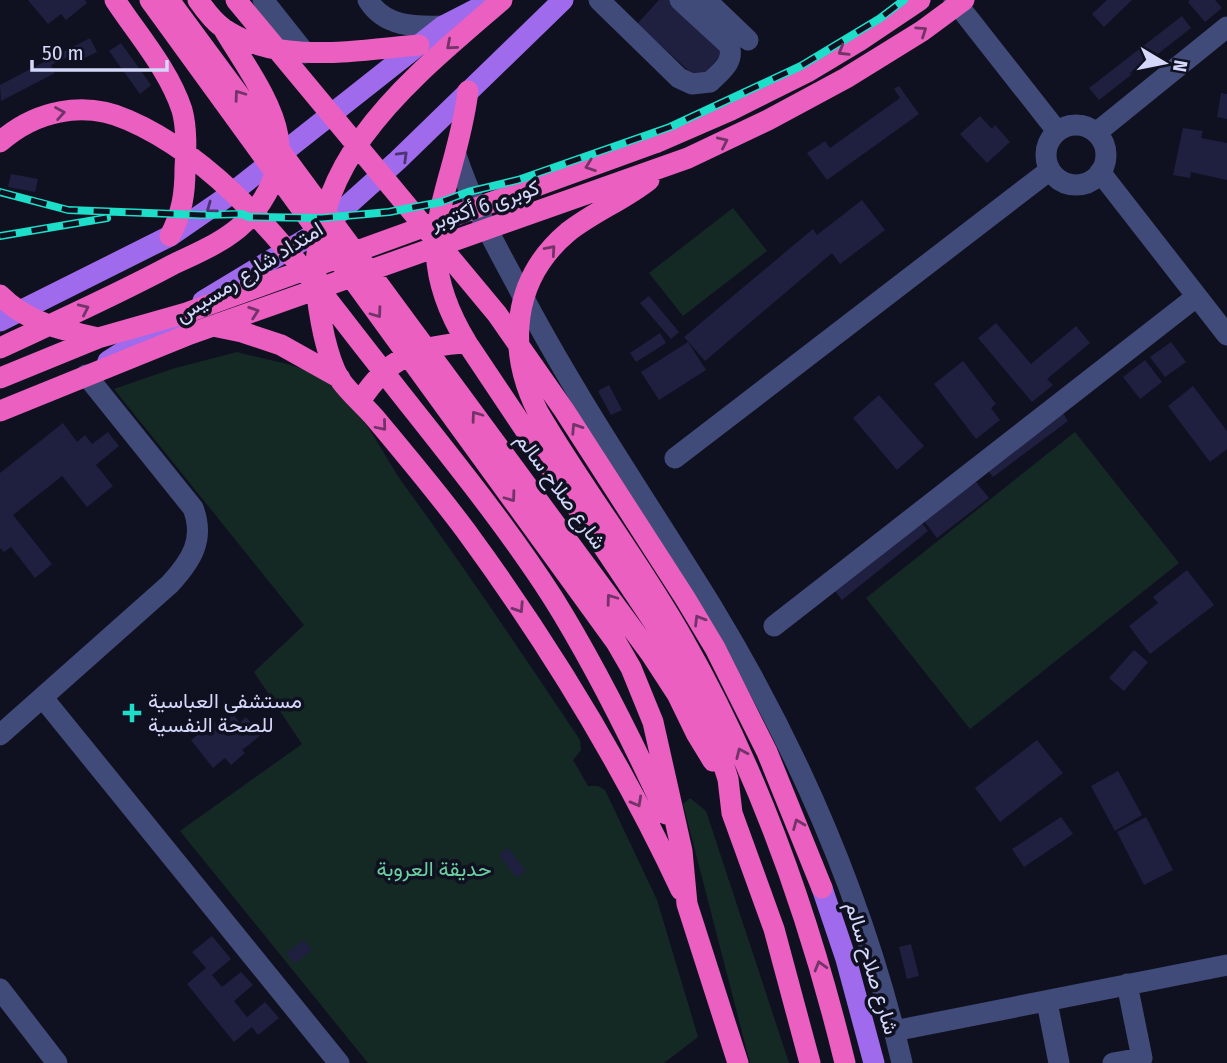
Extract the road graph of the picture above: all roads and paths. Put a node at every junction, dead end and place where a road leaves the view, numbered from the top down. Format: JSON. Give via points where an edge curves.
{"nodes":[{"id":1,"x":115,"y":0,"type":"edge"},
{"id":2,"x":150,"y":0,"type":"edge"},
{"id":3,"x":169,"y":0,"type":"edge"},
{"id":4,"x":198,"y":0,"type":"edge"},
{"id":5,"x":236,"y":0,"type":"edge"},
{"id":6,"x":263,"y":0,"type":"edge"},
{"id":7,"x":368,"y":0,"type":"edge"},
{"id":8,"x":494,"y":0,"type":"edge"},
{"id":9,"x":502,"y":0,"type":"edge"},
{"id":10,"x":563,"y":0,"type":"edge"},
{"id":11,"x":598,"y":0,"type":"edge"},
{"id":12,"x":680,"y":0,"type":"edge"},
{"id":13,"x":706,"y":0,"type":"edge"},
{"id":14,"x":920,"y":0,"type":"edge"},
{"id":15,"x":954,"y":0,"type":"edge"},
{"id":16,"x":964,"y":0,"type":"edge"},
{"id":17,"x":443,"y":26,"type":"junction"},
{"id":18,"x":1227,"y":27,"type":"edge"},
{"id":19,"x":223,"y":28,"type":"junction"},
{"id":20,"x":748,"y":40,"type":"dead end"},
{"id":21,"x":419,"y":45,"type":"junction"},
{"id":22,"x":305,"y":53,"type":"junction"},
{"id":23,"x":172,"y":87,"type":"junction"},
{"id":24,"x":468,"y":91,"type":"junction"},
{"id":25,"x":1057,"y":131,"type":"junction"},
{"id":26,"x":1096,"y":133,"type":"junction"},
{"id":27,"x":0,"y":142,"type":"edge"},
{"id":28,"x":278,"y":155,"type":"junction"},
{"id":29,"x":456,"y":155,"type":"junction"},
{"id":30,"x":661,"y":169,"type":"junction"},
{"id":31,"x":1050,"y":170,"type":"junction"},
{"id":32,"x":1100,"y":173,"type":"junction"},
{"id":33,"x":319,"y":231,"type":"junction"},
{"id":34,"x":170,"y":236,"type":"junction"},
{"id":35,"x":0,"y":295,"type":"edge"},
{"id":36,"x":1196,"y":297,"type":"junction"},
{"id":37,"x":177,"y":317,"type":"junction"},
{"id":38,"x":0,"y":320,"type":"edge"},
{"id":39,"x":1227,"y":335,"type":"edge"},
{"id":40,"x":98,"y":338,"type":"junction"},
{"id":41,"x":467,"y":343,"type":"junction"},
{"id":42,"x":0,"y":348,"type":"edge"},
{"id":43,"x":86,"y":375,"type":"junction"},
{"id":44,"x":340,"y":378,"type":"junction"},
{"id":45,"x":0,"y":379,"type":"edge"},
{"id":46,"x":361,"y":400,"type":"junction"},
{"id":47,"x":0,"y":411,"type":"edge"},
{"id":48,"x":0,"y":422,"type":"edge"},
{"id":49,"x":675,"y":458,"type":"dead end"},
{"id":50,"x":774,"y":626,"type":"dead end"},
{"id":51,"x":43,"y":698,"type":"junction"},
{"id":52,"x":0,"y":735,"type":"edge"},
{"id":53,"x":727,"y":779,"type":"junction"},
{"id":54,"x":682,"y":851,"type":"junction"},
{"id":55,"x":822,"y":888,"type":"joint"},
{"id":56,"x":687,"y":904,"type":"junction"},
{"id":57,"x":1227,"y":965,"type":"edge"},
{"id":58,"x":1127,"y":985,"type":"junction"},
{"id":59,"x":0,"y":989,"type":"edge"},
{"id":60,"x":1047,"y":1002,"type":"junction"},
{"id":61,"x":894,"y":1031,"type":"junction"},
{"id":62,"x":57,"y":1063,"type":"edge"},
{"id":63,"x":339,"y":1063,"type":"edge"},
{"id":64,"x":738,"y":1063,"type":"edge"},
{"id":65,"x":810,"y":1063,"type":"edge"},
{"id":66,"x":845,"y":1063,"type":"edge"},
{"id":67,"x":874,"y":1063,"type":"edge"},
{"id":68,"x":902,"y":1063,"type":"edge"},
{"id":69,"x":1059,"y":1063,"type":"edge"},
{"id":70,"x":1113,"y":1063,"type":"edge"}],
"edges":[{"from":1,"to":23,"type":"highway"},
{"from":2,"to":54,"type":"highway","one_way":true,"via":[[616,642],[653,722]]},
{"from":53,"to":3,"type":"highway","name":"شارع صلاح سالم","one_way":true,"via":[[657,662]]},
{"from":4,"to":19,"type":"highway"},
{"from":55,"to":5,"type":"highway","one_way":true,"via":[[779,778],[724,665],[564,410],[496,314]]},
{"from":6,"to":22,"type":"street"},
{"from":7,"to":17,"type":"street","via":[[390,21]]},
{"from":8,"to":17,"type":"main road"},
{"from":9,"to":33,"type":"highway","one_way":true,"via":[[426,66],[368,129],[341,169]]},
{"from":10,"to":24,"type":"main road","name":"امتداد شارع رمسيس"},
{"from":11,"to":12,"type":"street","via":[[679,78],[692,84],[710,82],[732,53]]},
{"from":13,"to":20,"type":"street"},
{"from":14,"to":40,"type":"highway","name":"كوبرى 6 أكتوبر","one_way":true,"via":[[809,71],[654,143],[186,313]]},
{"from":15,"to":25,"type":"street"},
{"from":30,"to":16,"type":"highway","name":"كوبرى 6 أكتوبر","one_way":true,"via":[[742,134],[829,88]]},
{"from":17,"to":21,"type":"main road"},
{"from":18,"to":26,"type":"street"},
{"from":19,"to":22,"type":"highway","via":[[250,41]]},
{"from":19,"to":23,"type":"highway","via":[[225,50],[220,67],[207,81],[190,88]]},
{"from":19,"to":28,"type":"highway","via":[[274,122]]},
{"from":21,"to":22,"type":"highway"},
{"from":21,"to":28,"type":"main road"},
{"from":23,"to":34,"type":"highway","via":[[183,113],[186,148],[185,194]]},
{"from":24,"to":29,"type":"highway"},
{"from":33,"to":24,"type":"main road","name":"امتداد شارع رمسيس","one_way":true},
{"from":25,"to":26,"type":"street","via":[[1081,125]]},
{"from":25,"to":31,"type":"street","via":[[1045,154]]},
{"from":26,"to":32,"type":"street","via":[[1106,156]]},
{"from":27,"to":54,"type":"highway","one_way":true,"via":[[30,120],[91,110],[128,120],[166,140],[231,188],[340,316],[551,596],[621,719]]},
{"from":28,"to":34,"type":"main road","one_way":true},
{"from":42,"to":28,"type":"highway","one_way":true,"via":[[230,236],[263,202]]},
{"from":29,"to":41,"type":"highway","via":[[441,202],[435,251],[447,308]]},
{"from":29,"to":61,"type":"street","via":[[480,218],[545,338],[777,721],[833,843],[878,969]]},
{"from":47,"to":30,"type":"highway","name":"كوبرى 6 أكتوبر","one_way":true,"via":[[190,334]]},
{"from":66,"to":30,"type":"highway","one_way":true,"via":[[791,876],[733,736],[682,637],[538,412],[520,363],[520,311],[541,263],[568,233]]},
{"from":31,"to":32,"type":"street","via":[[1070,185],[1087,183]]},
{"from":31,"to":49,"type":"street"},
{"from":32,"to":36,"type":"street"},
{"from":33,"to":37,"type":"main road","name":"امتداد شارع رمسيس"},
{"from":33,"to":44,"type":"highway","via":[[315,262],[320,323]]},
{"from":34,"to":38,"type":"main road"},
{"from":35,"to":40,"type":"highway","via":[[23,315]]},
{"from":36,"to":39,"type":"street"},
{"from":36,"to":50,"type":"street"},
{"from":37,"to":43,"type":"main road","name":"امتداد شارع رمسيس"},
{"from":37,"to":44,"type":"highway","via":[[281,345]]},
{"from":40,"to":45,"type":"highway","name":"كوبرى 6 أكتوبر"},
{"from":41,"to":46,"type":"highway","via":[[415,351],[392,364]]},
{"from":41,"to":53,"type":"highway","via":[[672,649],[703,711]]},
{"from":43,"to":48,"type":"main road","name":"امتداد شارع رمسيس"},
{"from":43,"to":51,"type":"street","via":[[193,508],[200,532],[196,546],[170,584]]},
{"from":44,"to":46,"type":"highway"},
{"from":46,"to":56,"type":"highway","one_way":true,"via":[[492,567],[555,663],[636,801]]},
{"from":51,"to":52,"type":"street"},
{"from":51,"to":63,"type":"street"},
{"from":53,"to":65,"type":"highway","name":"شارع صلاح سالم","via":[[732,813],[774,929]]},
{"from":54,"to":56,"type":"highway"},
{"from":55,"to":67,"type":"main road","name":"شارع صلاح سالم"},
{"from":56,"to":64,"type":"highway"},
{"from":57,"to":58,"type":"street"},
{"from":58,"to":60,"type":"street"},
{"from":58,"to":70,"type":"street","via":[[1142,1058]]},
{"from":59,"to":62,"type":"street"},
{"from":60,"to":61,"type":"street"},
{"from":60,"to":69,"type":"street"},
{"from":61,"to":68,"type":"street"}]}
